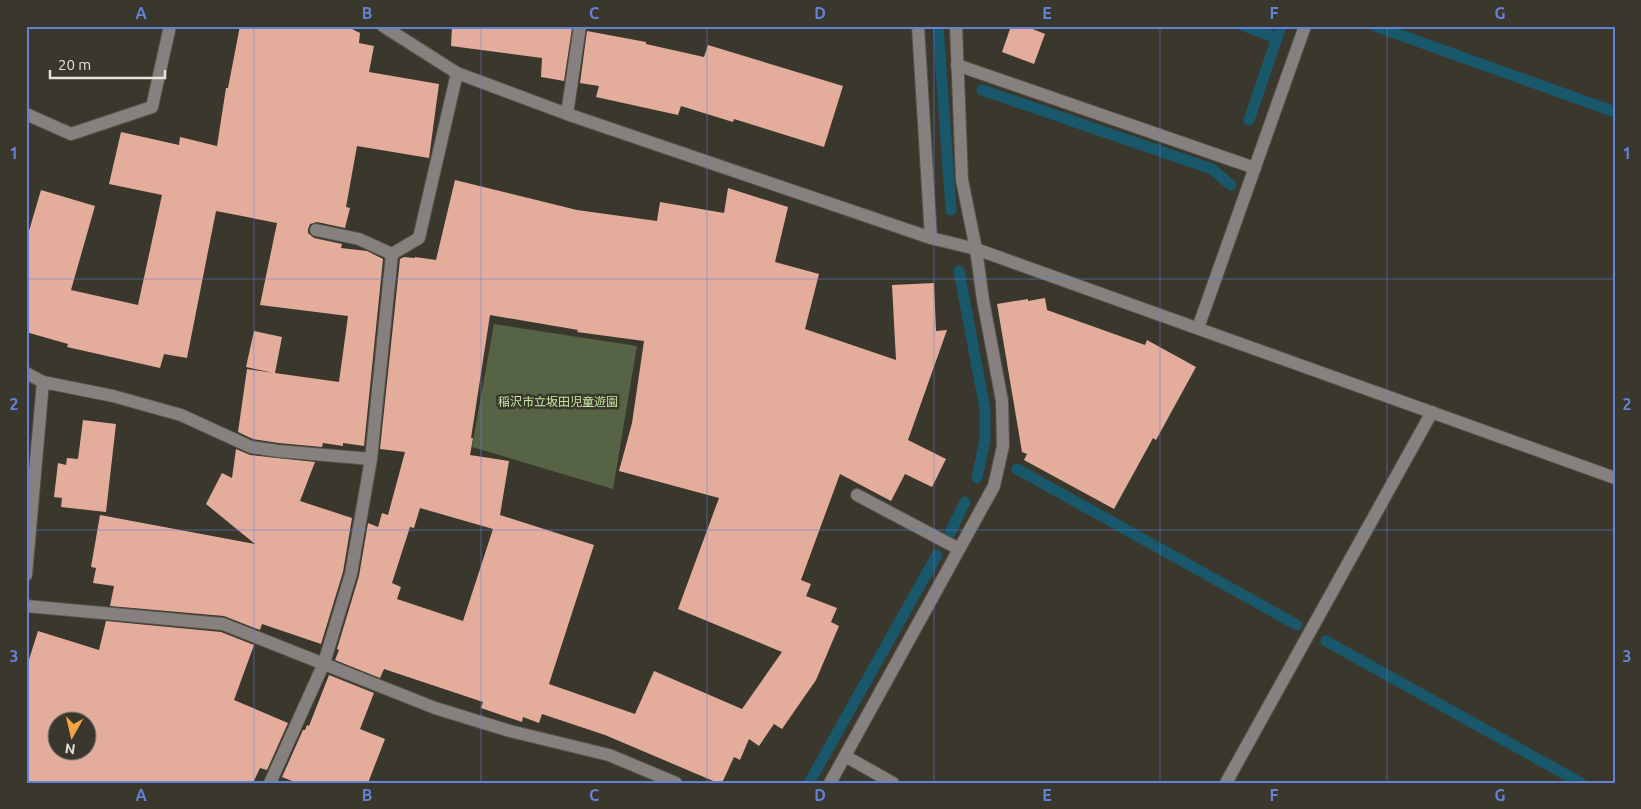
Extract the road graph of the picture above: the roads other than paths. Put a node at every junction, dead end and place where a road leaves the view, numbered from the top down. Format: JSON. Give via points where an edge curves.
{"nodes":[{"id":1,"x":170,"y":26,"type":"edge"},
{"id":2,"x":383,"y":26,"type":"edge"},
{"id":3,"x":580,"y":26,"type":"edge"},
{"id":4,"x":918,"y":26,"type":"edge"},
{"id":5,"x":956,"y":26,"type":"edge"},
{"id":6,"x":1305,"y":26,"type":"edge"},
{"id":7,"x":403,"y":32,"type":"edge"},
{"id":8,"x":957,"y":65,"type":"junction"},
{"id":9,"x":457,"y":73,"type":"junction"},
{"id":10,"x":26,"y":114,"type":"edge"},
{"id":11,"x":567,"y":114,"type":"junction"},
{"id":12,"x":1255,"y":168,"type":"junction"},
{"id":13,"x":316,"y":230,"type":"dead end"},
{"id":14,"x":931,"y":238,"type":"junction"},
{"id":15,"x":976,"y":248,"type":"junction"},
{"id":16,"x":392,"y":254,"type":"junction"},
{"id":17,"x":1198,"y":328,"type":"junction"},
{"id":18,"x":26,"y":373,"type":"edge"},
{"id":19,"x":43,"y":382,"type":"junction"},
{"id":20,"x":1432,"y":412,"type":"junction"},
{"id":21,"x":371,"y":459,"type":"junction"},
{"id":22,"x":1615,"y":478,"type":"edge"},
{"id":23,"x":857,"y":495,"type":"dead end"},
{"id":24,"x":959,"y":549,"type":"junction"},
{"id":25,"x":26,"y":575,"type":"edge"},
{"id":26,"x":26,"y":606,"type":"edge"},
{"id":27,"x":324,"y":663,"type":"junction"},
{"id":28,"x":845,"y":756,"type":"junction"},
{"id":29,"x":270,"y":783,"type":"edge"},
{"id":30,"x":676,"y":783,"type":"edge"},
{"id":31,"x":830,"y":783,"type":"edge"},
{"id":32,"x":893,"y":783,"type":"edge"},
{"id":33,"x":1226,"y":783,"type":"edge"}],
"edges":[{"from":1,"to":10,"type":"street","via":[[152,107],[71,134]]},
{"from":2,"to":7,"type":"street"},
{"from":3,"to":11,"type":"street"},
{"from":4,"to":14,"type":"street"},
{"from":5,"to":8,"type":"street"},
{"from":6,"to":12,"type":"street"},
{"from":7,"to":9,"type":"street"},
{"from":8,"to":12,"type":"street"},
{"from":8,"to":15,"type":"street","via":[[962,180]]},
{"from":9,"to":11,"type":"street"},
{"from":9,"to":16,"type":"street","via":[[419,238]]},
{"from":11,"to":14,"type":"street"},
{"from":12,"to":17,"type":"street"},
{"from":13,"to":16,"type":"street","via":[[359,239]]},
{"from":14,"to":15,"type":"street"},
{"from":15,"to":17,"type":"street"},
{"from":15,"to":24,"type":"street","via":[[982,300],[1002,402],[1003,446],[994,486]]},
{"from":16,"to":21,"type":"street"},
{"from":17,"to":20,"type":"street"},
{"from":18,"to":19,"type":"street"},
{"from":19,"to":21,"type":"street","via":[[113,396],[181,415],[251,447]]},
{"from":19,"to":25,"type":"street"},
{"from":20,"to":22,"type":"street"},
{"from":20,"to":33,"type":"street"},
{"from":21,"to":27,"type":"street","via":[[351,574]]},
{"from":23,"to":24,"type":"street"},
{"from":24,"to":28,"type":"street"},
{"from":26,"to":27,"type":"street","via":[[223,624]]},
{"from":27,"to":29,"type":"street"},
{"from":27,"to":30,"type":"street","via":[[435,708],[510,731],[609,755]]},
{"from":28,"to":31,"type":"street"},
{"from":28,"to":32,"type":"street"}]}
